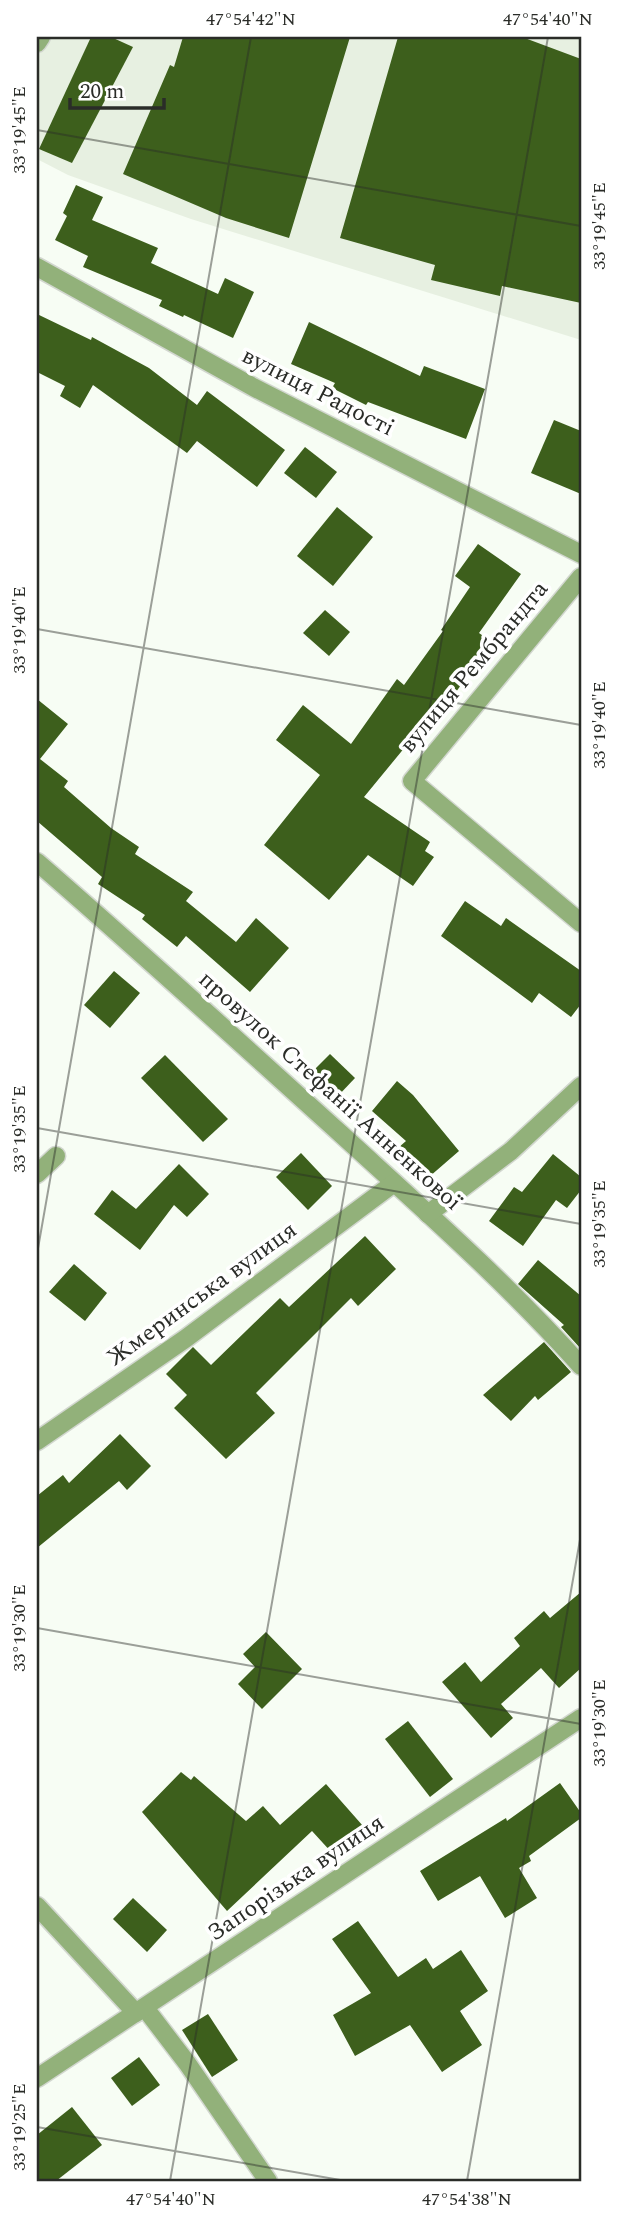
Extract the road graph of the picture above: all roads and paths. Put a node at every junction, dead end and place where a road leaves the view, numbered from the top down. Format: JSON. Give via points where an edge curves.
{"nodes":[{"id":1,"x":41,"y":37,"type":"edge"},
{"id":2,"x":37,"y":43,"type":"edge"},
{"id":3,"x":37,"y":267,"type":"edge"},
{"id":4,"x":581,"y":554,"type":"edge"},
{"id":5,"x":581,"y":577,"type":"edge"},
{"id":6,"x":37,"y":862,"type":"edge"},
{"id":7,"x":581,"y":923,"type":"edge"},
{"id":8,"x":581,"y":1086,"type":"edge"},
{"id":9,"x":56,"y":1156,"type":"dead end"},
{"id":10,"x":37,"y":1174,"type":"edge"},
{"id":11,"x":394,"y":1183,"type":"junction"},
{"id":12,"x":428,"y":1214,"type":"junction"},
{"id":13,"x":581,"y":1366,"type":"edge"},
{"id":14,"x":37,"y":1441,"type":"edge"},
{"id":15,"x":581,"y":1718,"type":"edge"},
{"id":16,"x":37,"y":1906,"type":"edge"},
{"id":17,"x":141,"y":2011,"type":"junction"},
{"id":18,"x":37,"y":2078,"type":"edge"},
{"id":19,"x":268,"y":2181,"type":"edge"}],
"edges":[{"from":1,"to":2,"type":"street"},
{"from":3,"to":4,"type":"street","name":"вулиця Радості","via":[[253,387]]},
{"from":5,"to":7,"type":"street","name":"вулиця Рембрандта","via":[[412,780]]},
{"from":6,"to":11,"type":"street","name":"провулок Стефанії Анненкової"},
{"from":8,"to":12,"type":"street","via":[[511,1151]]},
{"from":9,"to":10,"type":"street"},
{"from":11,"to":12,"type":"street","name":"провулок Стефанії Анненкової"},
{"from":11,"to":14,"type":"street","name":"Жмеринська вулиця","via":[[185,1339]]},
{"from":12,"to":13,"type":"street","name":"провулок Стефанії Анненкової"},
{"from":15,"to":17,"type":"street","name":"Запорізька вулиця"},
{"from":16,"to":17,"type":"street"},
{"from":17,"to":18,"type":"street","name":"Запорізька вулиця"},
{"from":17,"to":19,"type":"street","via":[[187,2063]]}]}
